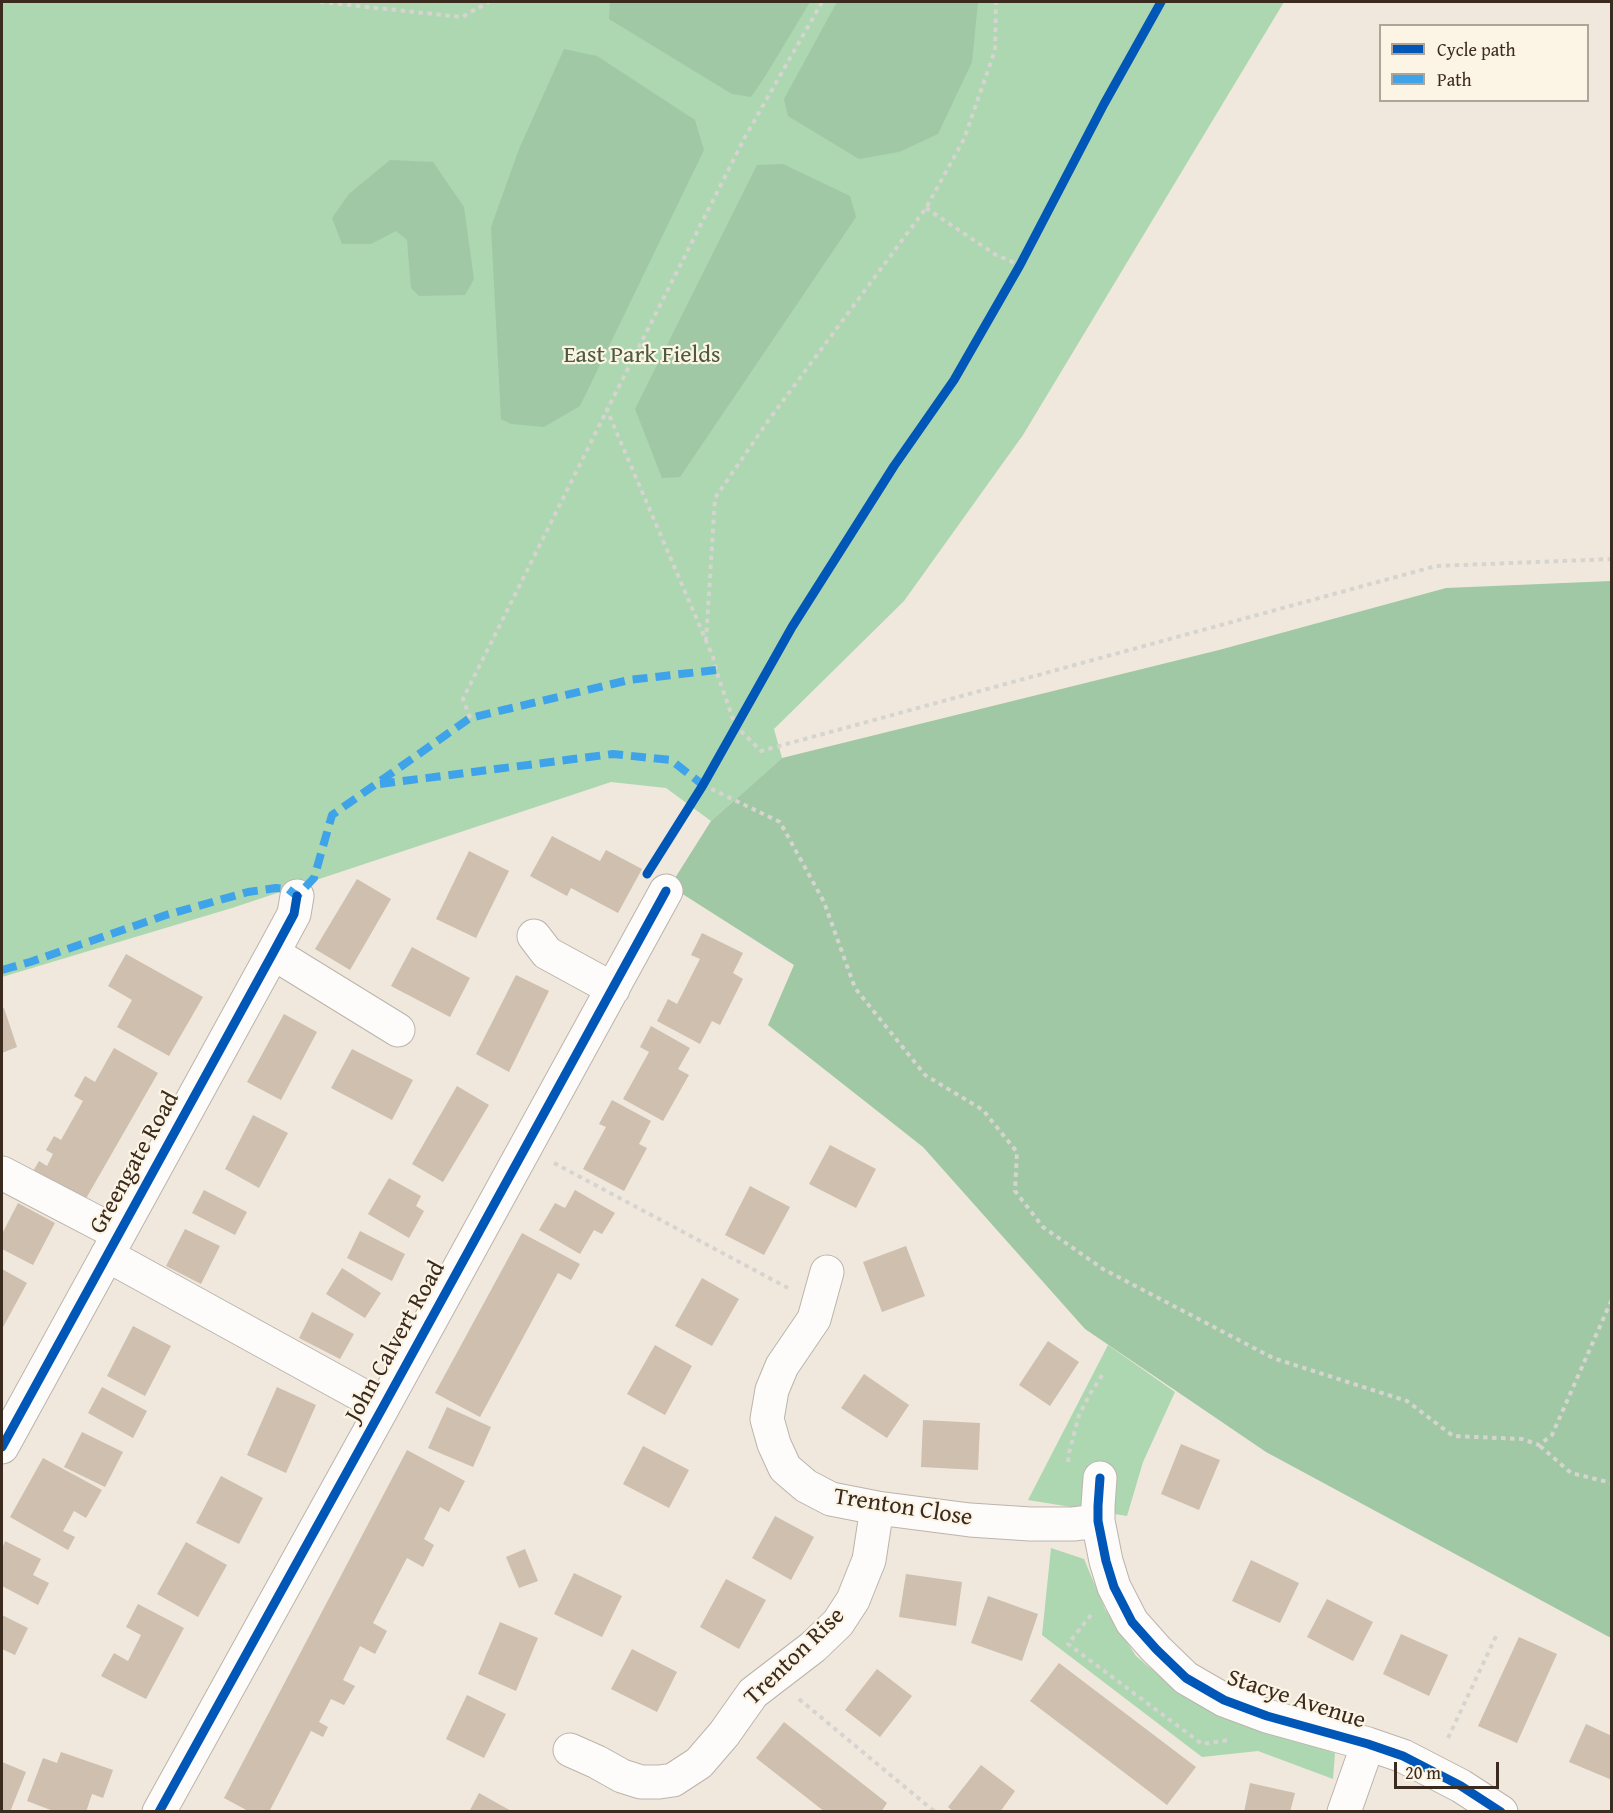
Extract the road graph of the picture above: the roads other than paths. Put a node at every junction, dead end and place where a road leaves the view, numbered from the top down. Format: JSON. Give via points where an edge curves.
{"nodes":[{"id":1,"x":666,"y":891,"type":"dead end"},
{"id":2,"x":297,"y":896,"type":"dead end"},
{"id":3,"x":534,"y":936,"type":"dead end"},
{"id":4,"x":273,"y":953,"type":"junction"},
{"id":5,"x":613,"y":989,"type":"junction"},
{"id":6,"x":398,"y":1030,"type":"dead end"},
{"id":7,"x":2,"y":1173,"type":"edge"},
{"id":8,"x":113,"y":1245,"type":"junction"},
{"id":9,"x":826,"y":1272,"type":"dead end"},
{"id":10,"x":383,"y":1407,"type":"junction"},
{"id":11,"x":2,"y":1447,"type":"edge"},
{"id":12,"x":1100,"y":1478,"type":"dead end"},
{"id":13,"x":877,"y":1508,"type":"junction"},
{"id":14,"x":1098,"y":1521,"type":"junction"},
{"id":15,"x":1368,"y":1744,"type":"junction"},
{"id":16,"x":570,"y":1750,"type":"dead end"},
{"id":17,"x":159,"y":1812,"type":"edge"},
{"id":18,"x":1344,"y":1812,"type":"edge"},
{"id":19,"x":1501,"y":1812,"type":"edge"}],
"edges":[{"from":1,"to":5,"type":"street","name":"John Calvert Road"},
{"from":2,"to":4,"type":"street","name":"Greengate Road","via":[[294,914]]},
{"from":3,"to":5,"type":"street","via":[[547,952]]},
{"from":4,"to":6,"type":"street"},
{"from":4,"to":8,"type":"street","name":"Greengate Road"},
{"from":5,"to":10,"type":"street","name":"John Calvert Road"},
{"from":7,"to":8,"type":"street"},
{"from":8,"to":10,"type":"street"},
{"from":8,"to":11,"type":"street","name":"Greengate Road"},
{"from":9,"to":13,"type":"street","name":"Trenton Close","via":[[814,1319],[782,1366],[772,1390],[767,1419],[785,1468],[806,1486],[831,1499]]},
{"from":10,"to":17,"type":"street","name":"John Calvert Road"},
{"from":12,"to":14,"type":"street","name":"Stacye Avenue"},
{"from":13,"to":14,"type":"street","name":"Trenton Close","via":[[1030,1524]]},
{"from":13,"to":16,"type":"street","name":"Trenton Rise","via":[[869,1560],[838,1623],[753,1693],[699,1763],[673,1780],[641,1782]]},
{"from":14,"to":15,"type":"street","name":"Stacye Avenue","via":[[1114,1587],[1132,1622],[1186,1678],[1224,1700],[1267,1716]]},
{"from":15,"to":18,"type":"street"},
{"from":15,"to":19,"type":"street","name":"Stacye Avenue","via":[[1403,1756]]}]}
